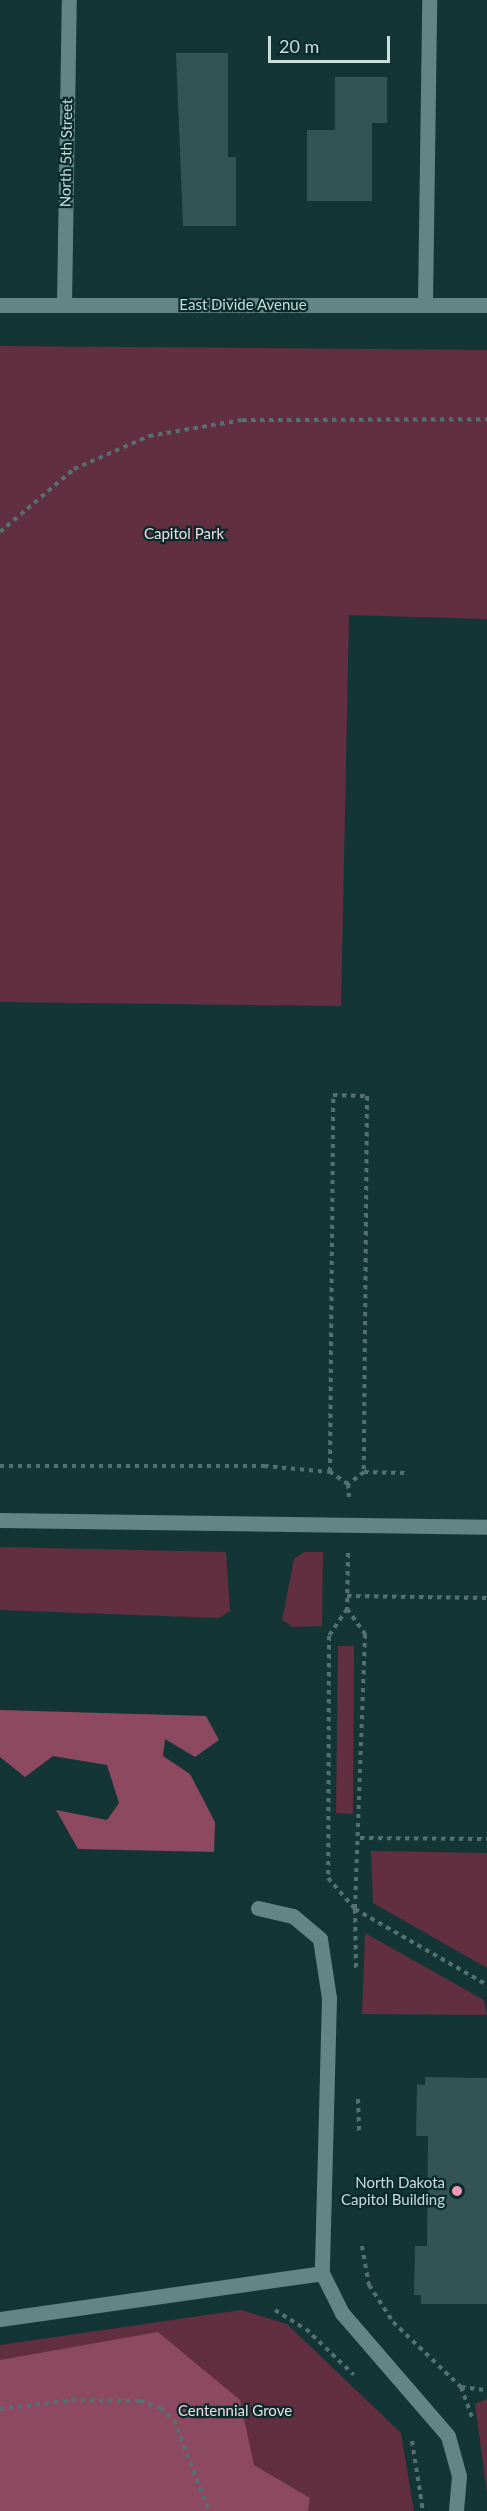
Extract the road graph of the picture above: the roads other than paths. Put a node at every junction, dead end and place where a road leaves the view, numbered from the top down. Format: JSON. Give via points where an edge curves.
{"nodes":[{"id":1,"x":69,"y":0,"type":"edge"},
{"id":2,"x":429,"y":0,"type":"edge"},
{"id":3,"x":0,"y":304,"type":"edge"},
{"id":4,"x":425,"y":304,"type":"junction"},
{"id":5,"x":487,"y":304,"type":"edge"},
{"id":6,"x":64,"y":305,"type":"junction"},
{"id":7,"x":0,"y":1520,"type":"edge"},
{"id":8,"x":487,"y":1527,"type":"edge"},
{"id":9,"x":258,"y":1908,"type":"dead end"},
{"id":10,"x":322,"y":2273,"type":"junction"},
{"id":11,"x":0,"y":2319,"type":"edge"},
{"id":12,"x":456,"y":2511,"type":"edge"}],
"edges":[{"from":1,"to":6,"type":"street","name":"North 5th Street"},
{"from":2,"to":4,"type":"street"},
{"from":3,"to":6,"type":"street","name":"East Divide Avenue"},
{"from":4,"to":5,"type":"street","name":"East Divide Avenue"},
{"from":4,"to":6,"type":"street","name":"East Divide Avenue"},
{"from":7,"to":8,"type":"street"},
{"from":9,"to":10,"type":"street","via":[[292,1916],[320,1939],[329,1998]]},
{"from":10,"to":11,"type":"street"},
{"from":10,"to":12,"type":"street","via":[[342,2313],[448,2436],[459,2476]]}]}
